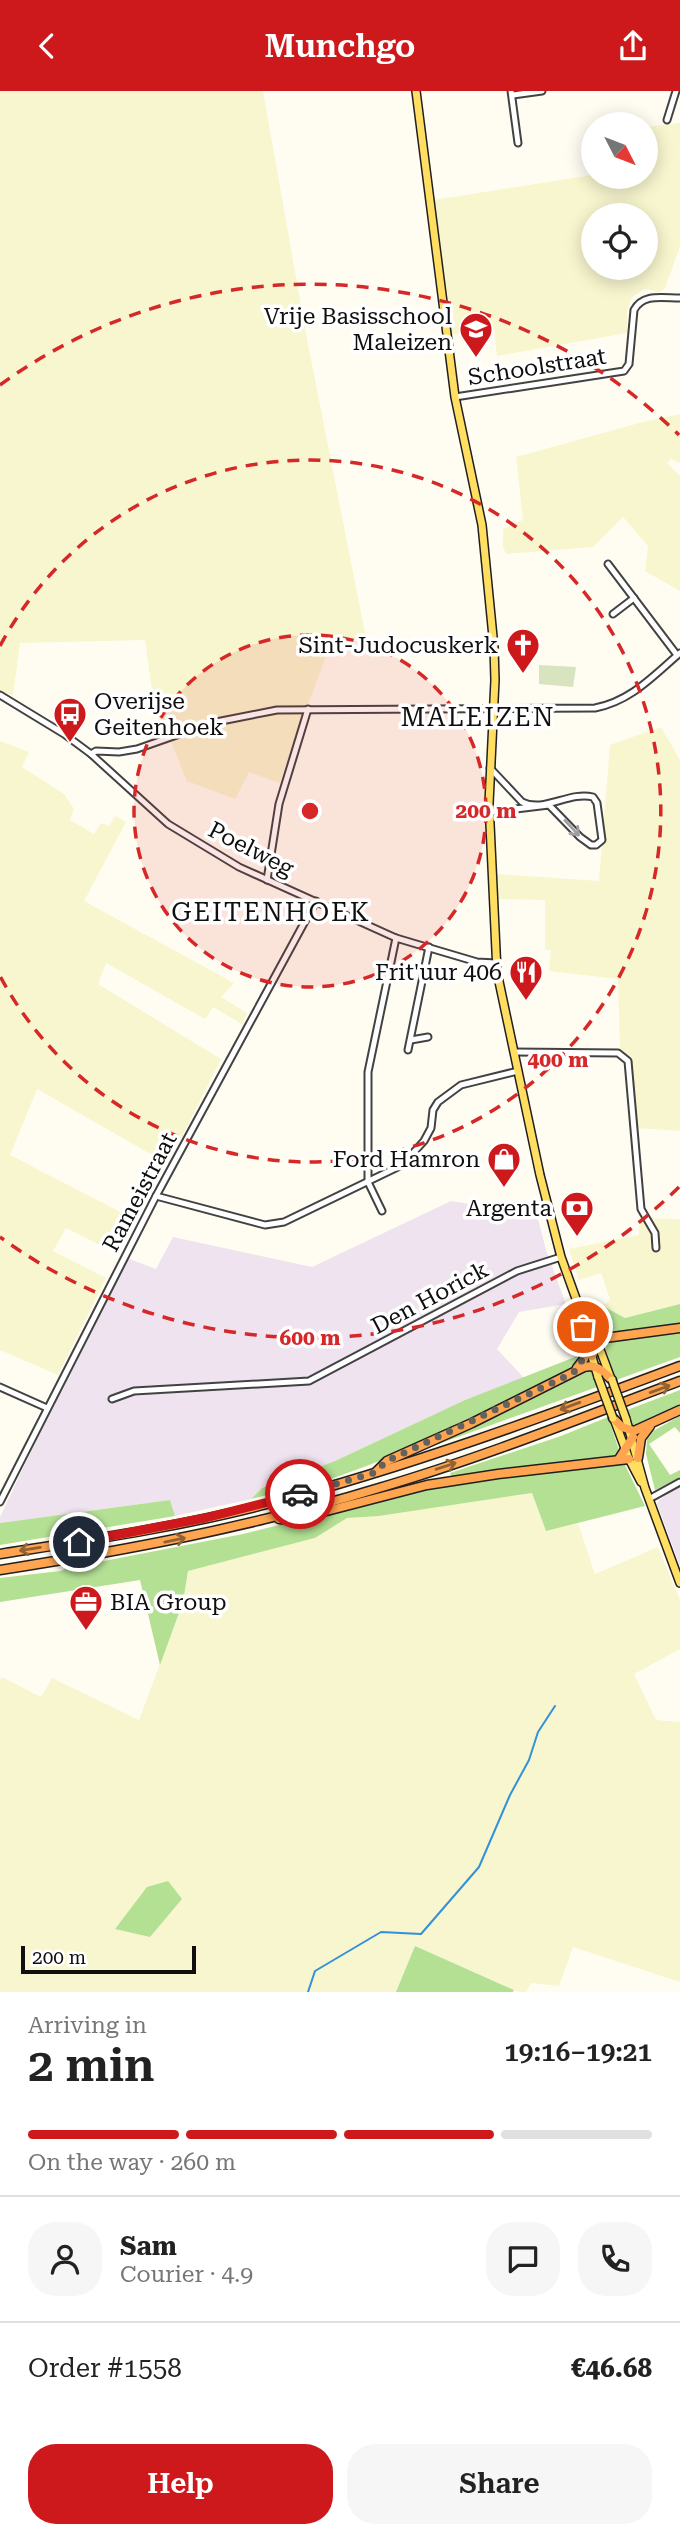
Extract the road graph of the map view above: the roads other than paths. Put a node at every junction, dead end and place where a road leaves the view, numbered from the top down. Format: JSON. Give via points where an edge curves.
{"nodes":[{"id":1,"x":416,"y":91,"type":"edge"},
{"id":2,"x":542,"y":91,"type":"edge"},
{"id":3,"x":676,"y":91,"type":"edge"},
{"id":4,"x":512,"y":93,"type":"edge"},
{"id":5,"x":667,"y":120,"type":"dead end"},
{"id":6,"x":518,"y":143,"type":"dead end"},
{"id":7,"x":680,"y":297,"type":"edge"},
{"id":8,"x":455,"y":397,"type":"junction"},
{"id":9,"x":608,"y":564,"type":"dead end"},
{"id":10,"x":634,"y":599,"type":"junction"},
{"id":11,"x":613,"y":614,"type":"dead end"},
{"id":12,"x":679,"y":654,"type":"edge"},
{"id":13,"x":0,"y":695,"type":"edge"},
{"id":14,"x":493,"y":708,"type":"junction"},
{"id":15,"x":308,"y":709,"type":"junction"},
{"id":16,"x":91,"y":754,"type":"junction"},
{"id":17,"x":490,"y":768,"type":"junction"},
{"id":18,"x":490,"y":812,"type":"junction"},
{"id":19,"x":267,"y":880,"type":"junction"},
{"id":20,"x":316,"y":901,"type":"junction"},
{"id":21,"x":396,"y":938,"type":"junction"},
{"id":22,"x":429,"y":947,"type":"junction"},
{"id":23,"x":496,"y":963,"type":"junction"},
{"id":24,"x":428,"y":1037,"type":"dead end"},
{"id":25,"x":411,"y":1040,"type":"junction"},
{"id":26,"x":408,"y":1050,"type":"dead end"},
{"id":27,"x":514,"y":1052,"type":"junction"},
{"id":28,"x":518,"y":1071,"type":"junction"},
{"id":29,"x":368,"y":1182,"type":"junction"},
{"id":30,"x":156,"y":1196,"type":"junction"},
{"id":31,"x":382,"y":1210,"type":"dead end"},
{"id":32,"x":656,"y":1248,"type":"dead end"},
{"id":33,"x":561,"y":1257,"type":"junction"},
{"id":34,"x":579,"y":1307,"type":"junction"},
{"id":35,"x":680,"y":1328,"type":"edge"},
{"id":36,"x":592,"y":1332,"type":"joint"},
{"id":37,"x":601,"y":1341,"type":"junction"},
{"id":38,"x":587,"y":1343,"type":"junction"},
{"id":39,"x":592,"y":1356,"type":"junction"},
{"id":40,"x":680,"y":1366,"type":"edge"},
{"id":41,"x":599,"y":1367,"type":"junction"},
{"id":42,"x":573,"y":1373,"type":"junction"},
{"id":43,"x":612,"y":1380,"type":"joint"},
{"id":44,"x":680,"y":1381,"type":"edge"},
{"id":45,"x":0,"y":1387,"type":"edge"},
{"id":46,"x":112,"y":1399,"type":"dead end"},
{"id":47,"x":47,"y":1408,"type":"junction"},
{"id":48,"x":680,"y":1410,"type":"edge"},
{"id":49,"x":613,"y":1418,"type":"joint"},
{"id":50,"x":652,"y":1423,"type":"junction"},
{"id":51,"x":628,"y":1431,"type":"junction"},
{"id":52,"x":628,"y":1457,"type":"junction"},
{"id":53,"x":374,"y":1473,"type":"junction"},
{"id":54,"x":680,"y":1482,"type":"edge"},
{"id":55,"x":381,"y":1488,"type":"junction"},
{"id":56,"x":649,"y":1499,"type":"junction"},
{"id":57,"x":0,"y":1502,"type":"edge"},
{"id":58,"x":362,"y":1502,"type":"junction"},
{"id":59,"x":272,"y":1518,"type":"junction"},
{"id":60,"x":0,"y":1554,"type":"edge"},
{"id":61,"x":0,"y":1570,"type":"edge"},
{"id":62,"x":680,"y":1583,"type":"edge"}],
"edges":[{"from":1,"to":8,"type":"main road"},
{"from":2,"to":4,"type":"street"},
{"from":3,"to":5,"type":"street"},
{"from":4,"to":6,"type":"street"},
{"from":7,"to":8,"type":"street","name":"Schoolstraat","via":[[645,298],[636,305],[629,364],[624,371]]},
{"from":8,"to":14,"type":"main road","via":[[482,525],[495,647]]},
{"from":9,"to":10,"type":"street"},
{"from":10,"to":11,"type":"street"},
{"from":10,"to":12,"type":"street"},
{"from":12,"to":14,"type":"street","via":[[629,696],[607,706]]},
{"from":13,"to":16,"type":"street","name":"Poelweg"},
{"from":14,"to":15,"type":"street"},
{"from":14,"to":17,"type":"main road"},
{"from":15,"to":16,"type":"street","via":[[276,710],[211,723],[137,749]]},
{"from":15,"to":19,"type":"street","via":[[279,804]]},
{"from":16,"to":19,"type":"street","name":"Poelweg","via":[[162,819]]},
{"from":17,"to":18,"type":"main road"},
{"from":18,"to":17,"type":"street","one_way":true,"via":[[549,805],[587,842],[596,845],[603,840],[593,797],[575,795],[553,803],[527,804]]},
{"from":18,"to":23,"type":"main road"},
{"from":19,"to":20,"type":"street","name":"Poelweg"},
{"from":20,"to":21,"type":"street","name":"Poelweg"},
{"from":20,"to":30,"type":"street","name":"Rameistraat"},
{"from":21,"to":22,"type":"street","name":"Poelweg"},
{"from":21,"to":29,"type":"street","via":[[368,1072]]},
{"from":22,"to":23,"type":"street","name":"Poelweg"},
{"from":22,"to":25,"type":"street"},
{"from":23,"to":27,"type":"main road"},
{"from":24,"to":25,"type":"street"},
{"from":25,"to":26,"type":"street"},
{"from":27,"to":28,"type":"main road"},
{"from":27,"to":32,"type":"street","via":[[618,1053],[628,1061],[641,1209],[654,1233]]},
{"from":28,"to":29,"type":"street","via":[[461,1085],[441,1099],[433,1110],[431,1128],[411,1158]]},
{"from":28,"to":33,"type":"main road"},
{"from":29,"to":30,"type":"street","via":[[265,1225]]},
{"from":29,"to":31,"type":"street"},
{"from":30,"to":47,"type":"street","name":"Rameistraat"},
{"from":33,"to":34,"type":"main road"},
{"from":33,"to":46,"type":"street","name":"Den Horick","via":[[517,1272],[309,1381],[134,1391]]},
{"from":34,"to":36,"type":"main road"},
{"from":34,"to":38,"type":"main road"},
{"from":35,"to":37,"type":"highway"},
{"from":36,"to":37,"type":"highway"},
{"from":37,"to":39,"type":"highway"},
{"from":37,"to":41,"type":"main road"},
{"from":38,"to":39,"type":"main road"},
{"from":38,"to":42,"type":"highway","via":[[584,1359]]},
{"from":39,"to":41,"type":"main road"},
{"from":40,"to":53,"type":"highway","one_way":true},
{"from":41,"to":42,"type":"highway"},
{"from":41,"to":43,"type":"highway"},
{"from":41,"to":49,"type":"main road","bridge":true},
{"from":42,"to":53,"type":"highway","via":[[387,1461]]},
{"from":43,"to":51,"type":"main road","bridge":true},
{"from":55,"to":44,"type":"highway","one_way":true},
{"from":45,"to":47,"type":"street"},
{"from":47,"to":57,"type":"street","name":"Rameistraat"},
{"from":48,"to":50,"type":"highway"},
{"from":49,"to":51,"type":"highway"},
{"from":50,"to":51,"type":"highway"},
{"from":50,"to":52,"type":"highway"},
{"from":51,"to":52,"type":"highway"},
{"from":51,"to":52,"type":"main road"},
{"from":51,"to":52,"type":"main road"},
{"from":52,"to":56,"type":"main road"},
{"from":52,"to":58,"type":"highway","via":[[427,1485]]},
{"from":53,"to":60,"type":"highway","one_way":true,"via":[[205,1518]]},
{"from":54,"to":56,"type":"street"},
{"from":55,"to":58,"type":"highway"},
{"from":55,"to":59,"type":"highway"},
{"from":56,"to":62,"type":"main road"},
{"from":58,"to":59,"type":"highway","via":[[292,1520]]},
{"from":61,"to":59,"type":"highway","one_way":true,"via":[[150,1546]]}]}
